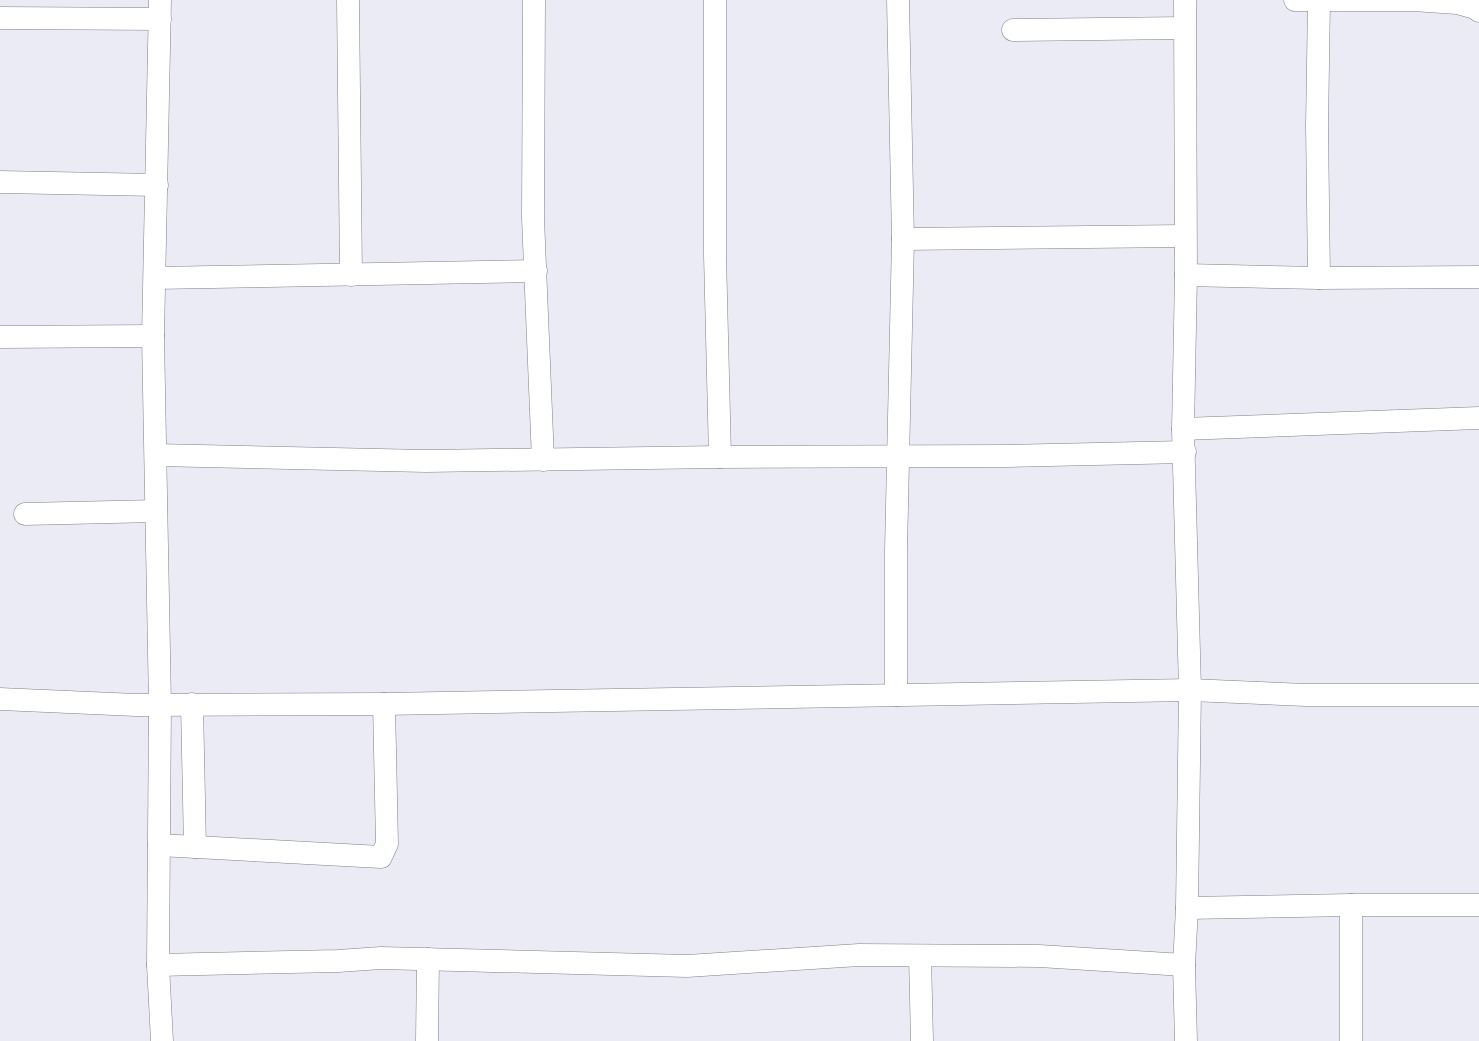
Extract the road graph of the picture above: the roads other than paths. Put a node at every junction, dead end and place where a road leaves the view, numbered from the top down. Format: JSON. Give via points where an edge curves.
{"nodes":[{"id":1,"x":348,"y":0,"type":"edge"},
{"id":2,"x":534,"y":0,"type":"edge"},
{"id":3,"x":714,"y":0,"type":"edge"},
{"id":4,"x":898,"y":0,"type":"edge"},
{"id":5,"x":1185,"y":0,"type":"edge"},
{"id":6,"x":1295,"y":0,"type":"edge"},
{"id":7,"x":1320,"y":1,"type":"edge"},
{"id":8,"x":160,"y":9,"type":"edge"},
{"id":9,"x":1479,"y":11,"type":"edge"},
{"id":10,"x":0,"y":18,"type":"edge"},
{"id":11,"x":1184,"y":28,"type":"junction"},
{"id":12,"x":1013,"y":30,"type":"dead end"},
{"id":13,"x":0,"y":182,"type":"edge"},
{"id":14,"x":157,"y":185,"type":"junction"},
{"id":15,"x":1185,"y":236,"type":"junction"},
{"id":16,"x":903,"y":239,"type":"junction"},
{"id":17,"x":536,"y":271,"type":"junction"},
{"id":18,"x":351,"y":275,"type":"junction"},
{"id":19,"x":1186,"y":275,"type":"junction"},
{"id":20,"x":1479,"y":277,"type":"edge"},
{"id":21,"x":155,"y":278,"type":"junction"},
{"id":22,"x":1319,"y":278,"type":"junction"},
{"id":23,"x":153,"y":336,"type":"junction"},
{"id":24,"x":0,"y":338,"type":"edge"},
{"id":25,"x":1479,"y":418,"type":"edge"},
{"id":26,"x":1183,"y":428,"type":"junction"},
{"id":27,"x":1184,"y":452,"type":"junction"},
{"id":28,"x":156,"y":455,"type":"junction"},
{"id":29,"x":720,"y":457,"type":"junction"},
{"id":30,"x":898,"y":457,"type":"junction"},
{"id":31,"x":543,"y":460,"type":"junction"},
{"id":32,"x":156,"y":511,"type":"junction"},
{"id":33,"x":25,"y":514,"type":"dead end"},
{"id":34,"x":1190,"y":690,"type":"junction"},
{"id":35,"x":896,"y":695,"type":"junction"},
{"id":36,"x":1479,"y":696,"type":"edge"},
{"id":37,"x":0,"y":699,"type":"edge"},
{"id":38,"x":192,"y":704,"type":"junction"},
{"id":39,"x":384,"y":704,"type":"junction"},
{"id":40,"x":160,"y":705,"type":"junction"},
{"id":41,"x":159,"y":845,"type":"junction"},
{"id":42,"x":195,"y":847,"type":"junction"},
{"id":43,"x":1351,"y":905,"type":"junction"},
{"id":44,"x":1479,"y":905,"type":"edge"},
{"id":45,"x":1187,"y":908,"type":"junction"},
{"id":46,"x":920,"y":956,"type":"junction"},
{"id":47,"x":428,"y":960,"type":"junction"},
{"id":48,"x":1184,"y":964,"type":"junction"},
{"id":49,"x":158,"y":965,"type":"junction"},
{"id":50,"x":162,"y":1041,"type":"edge"},
{"id":51,"x":427,"y":1041,"type":"edge"},
{"id":52,"x":922,"y":1041,"type":"edge"},
{"id":53,"x":1186,"y":1041,"type":"edge"},
{"id":54,"x":1351,"y":1041,"type":"edge"}],
"edges":[{"from":1,"to":18,"type":"street"},
{"from":2,"to":17,"type":"street","via":[[533,218]]},
{"from":3,"to":29,"type":"street","via":[[715,255]]},
{"from":4,"to":16,"type":"street"},
{"from":5,"to":11,"type":"street"},
{"from":6,"to":7,"type":"street"},
{"from":7,"to":9,"type":"street","via":[[1413,0],[1457,3]]},
{"from":7,"to":22,"type":"street","via":[[1317,126]]},
{"from":8,"to":10,"type":"street"},
{"from":8,"to":14,"type":"street"},
{"from":11,"to":12,"type":"street"},
{"from":11,"to":15,"type":"street"},
{"from":13,"to":14,"type":"street"},
{"from":14,"to":21,"type":"street"},
{"from":15,"to":16,"type":"street"},
{"from":15,"to":19,"type":"street"},
{"from":16,"to":30,"type":"street"},
{"from":17,"to":18,"type":"street"},
{"from":17,"to":31,"type":"street"},
{"from":18,"to":21,"type":"street"},
{"from":19,"to":22,"type":"street"},
{"from":19,"to":26,"type":"street"},
{"from":20,"to":22,"type":"street"},
{"from":21,"to":23,"type":"street"},
{"from":23,"to":24,"type":"street"},
{"from":23,"to":28,"type":"street"},
{"from":25,"to":26,"type":"street"},
{"from":26,"to":27,"type":"street"},
{"from":27,"to":30,"type":"street"},
{"from":27,"to":34,"type":"street"},
{"from":28,"to":31,"type":"street","via":[[426,461]]},
{"from":28,"to":32,"type":"street"},
{"from":29,"to":30,"type":"street"},
{"from":29,"to":31,"type":"street"},
{"from":30,"to":35,"type":"street"},
{"from":32,"to":33,"type":"street"},
{"from":32,"to":40,"type":"street"},
{"from":34,"to":35,"type":"street"},
{"from":34,"to":36,"type":"street","via":[[1306,695]]},
{"from":34,"to":45,"type":"street"},
{"from":35,"to":39,"type":"street"},
{"from":37,"to":40,"type":"street"},
{"from":38,"to":39,"type":"street"},
{"from":38,"to":40,"type":"street"},
{"from":38,"to":42,"type":"street"},
{"from":39,"to":42,"type":"street","via":[[387,844],[381,857]]},
{"from":40,"to":41,"type":"street"},
{"from":41,"to":42,"type":"street"},
{"from":41,"to":49,"type":"street"},
{"from":43,"to":44,"type":"street"},
{"from":43,"to":45,"type":"street"},
{"from":43,"to":54,"type":"street"},
{"from":45,"to":48,"type":"street"},
{"from":46,"to":47,"type":"street","via":[[859,956],[688,966]]},
{"from":46,"to":48,"type":"street","via":[[1039,956]]},
{"from":46,"to":52,"type":"street"},
{"from":47,"to":49,"type":"street","via":[[381,958],[338,962]]},
{"from":47,"to":51,"type":"street"},
{"from":48,"to":53,"type":"street"},
{"from":49,"to":50,"type":"street"}]}
